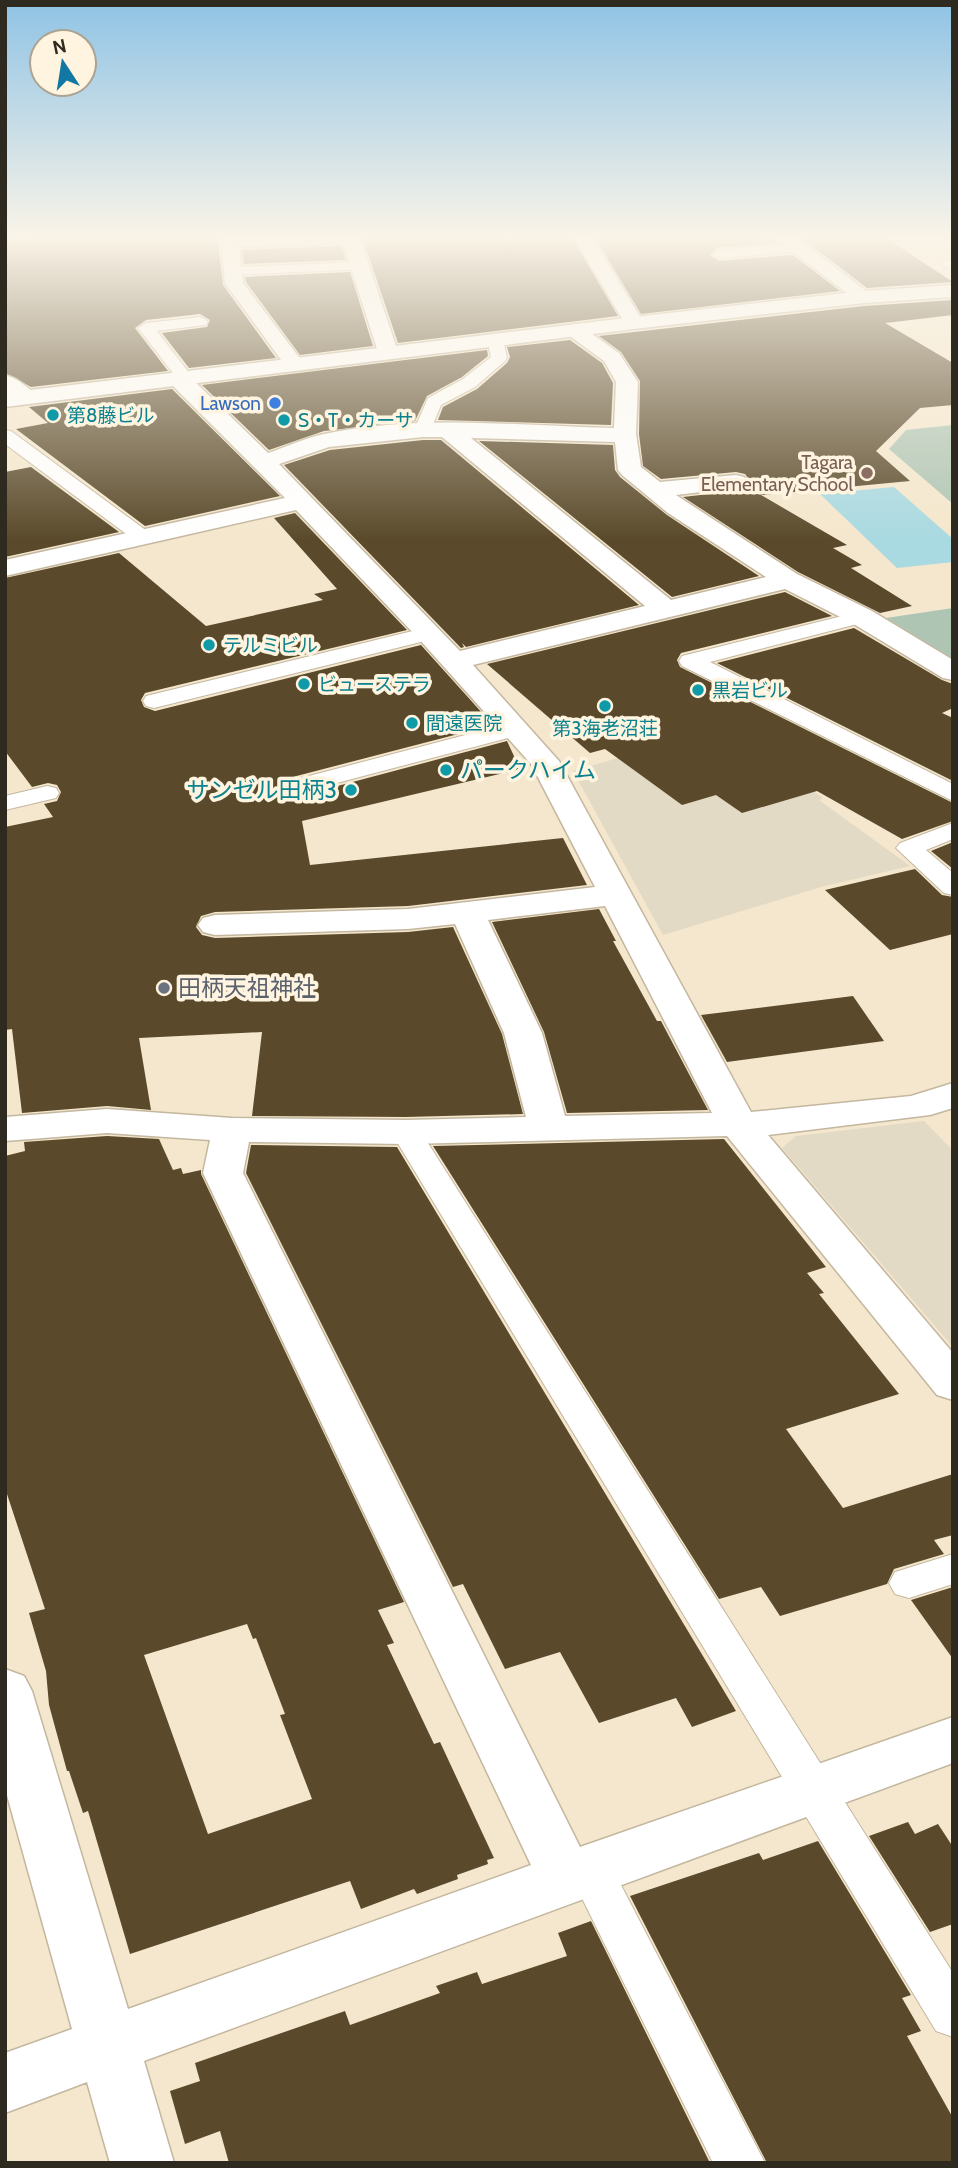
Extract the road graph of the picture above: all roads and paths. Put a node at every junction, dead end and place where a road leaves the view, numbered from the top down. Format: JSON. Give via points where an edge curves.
{"nodes":[{"id":1,"x":152,"y":337,"type":"edge"},
{"id":2,"x":274,"y":337,"type":"edge"},
{"id":3,"x":383,"y":337,"type":"edge"},
{"id":4,"x":511,"y":337,"type":"edge"},
{"id":5,"x":584,"y":337,"type":"edge"},
{"id":6,"x":495,"y":339,"type":"junction"},
{"id":7,"x":388,"y":352,"type":"junction"},
{"id":8,"x":294,"y":364,"type":"junction"},
{"id":9,"x":182,"y":379,"type":"junction"},
{"id":10,"x":5,"y":381,"type":"edge"},
{"id":11,"x":15,"y":399,"type":"edge"},
{"id":12,"x":435,"y":430,"type":"junction"},
{"id":13,"x":625,"y":435,"type":"junction"},
{"id":14,"x":10,"y":443,"type":"edge"},
{"id":15,"x":264,"y":462,"type":"junction"},
{"id":16,"x":736,"y":482,"type":"dead end"},
{"id":17,"x":655,"y":490,"type":"junction"},
{"id":18,"x":303,"y":501,"type":"junction"},
{"id":19,"x":144,"y":538,"type":"junction"},
{"id":20,"x":5,"y":568,"type":"edge"},
{"id":21,"x":788,"y":580,"type":"junction"},
{"id":22,"x":666,"y":610,"type":"junction"},
{"id":23,"x":862,"y":617,"type":"junction"},
{"id":24,"x":429,"y":633,"type":"junction"},
{"id":25,"x":454,"y":661,"type":"junction"},
{"id":26,"x":953,"y":672,"type":"edge"},
{"id":27,"x":155,"y":701,"type":"dead end"},
{"id":28,"x":515,"y":729,"type":"junction"},
{"id":29,"x":295,"y":787,"type":"dead end"},
{"id":30,"x":47,"y":793,"type":"dead end"},
{"id":31,"x":953,"y":794,"type":"edge"},
{"id":32,"x":5,"y":803,"type":"edge"},
{"id":33,"x":953,"y":830,"type":"edge"},
{"id":34,"x":953,"y":887,"type":"edge"},
{"id":35,"x":615,"y":895,"type":"junction"},
{"id":36,"x":467,"y":912,"type":"junction"},
{"id":37,"x":215,"y":925,"type":"dead end"},
{"id":38,"x":953,"y":1095,"type":"edge"},
{"id":39,"x":738,"y":1124,"type":"junction"},
{"id":40,"x":5,"y":1129,"type":"edge"},
{"id":41,"x":550,"y":1129,"type":"junction"},
{"id":42,"x":232,"y":1130,"type":"junction"},
{"id":43,"x":406,"y":1132,"type":"junction"},
{"id":44,"x":953,"y":1384,"type":"edge"},
{"id":45,"x":953,"y":1569,"type":"edge"},
{"id":46,"x":909,"y":1583,"type":"dead end"},
{"id":47,"x":5,"y":1691,"type":"edge"},
{"id":48,"x":953,"y":1740,"type":"edge"},
{"id":49,"x":815,"y":1791,"type":"junction"},
{"id":50,"x":578,"y":1874,"type":"junction"},
{"id":51,"x":953,"y":2015,"type":"edge"},
{"id":52,"x":108,"y":2047,"type":"junction"},
{"id":53,"x":5,"y":2083,"type":"edge"},
{"id":54,"x":142,"y":2163,"type":"edge"},
{"id":55,"x":740,"y":2163,"type":"edge"}],
"edges":[{"from":1,"to":9,"type":"lane"},
{"from":2,"to":8,"type":"street"},
{"from":3,"to":7,"type":"street"},
{"from":4,"to":6,"type":"street"},
{"from":5,"to":13,"type":"street","via":[[612,356],[627,382]]},
{"from":6,"to":7,"type":"street"},
{"from":6,"to":12,"type":"lane","via":[[499,358],[469,383],[434,401]]},
{"from":7,"to":8,"type":"street"},
{"from":8,"to":9,"type":"street"},
{"from":9,"to":11,"type":"street"},
{"from":9,"to":15,"type":"street"},
{"from":10,"to":11,"type":"street"},
{"from":12,"to":13,"type":"street"},
{"from":12,"to":15,"type":"street","via":[[326,441]]},
{"from":12,"to":22,"type":"street"},
{"from":13,"to":17,"type":"street","via":[[630,470]]},
{"from":14,"to":19,"type":"lane"},
{"from":15,"to":18,"type":"street"},
{"from":16,"to":17,"type":"street"},
{"from":17,"to":21,"type":"street"},
{"from":18,"to":19,"type":"street"},
{"from":18,"to":24,"type":"street"},
{"from":19,"to":20,"type":"street"},
{"from":21,"to":22,"type":"street"},
{"from":21,"to":23,"type":"street"},
{"from":22,"to":25,"type":"street"},
{"from":23,"to":26,"type":"street"},
{"from":23,"to":31,"type":"lane","via":[[690,661]]},
{"from":24,"to":25,"type":"street"},
{"from":24,"to":27,"type":"lane"},
{"from":25,"to":28,"type":"street"},
{"from":28,"to":29,"type":"lane"},
{"from":28,"to":35,"type":"street","via":[[544,761]]},
{"from":30,"to":32,"type":"lane"},
{"from":33,"to":34,"type":"lane","via":[[909,848]]},
{"from":35,"to":36,"type":"street"},
{"from":35,"to":39,"type":"street"},
{"from":36,"to":37,"type":"street","via":[[408,919]]},
{"from":36,"to":41,"type":"street","via":[[523,1033]]},
{"from":38,"to":39,"type":"street","via":[[916,1107]]},
{"from":39,"to":41,"type":"street"},
{"from":39,"to":44,"type":"street"},
{"from":40,"to":42,"type":"street","via":[[107,1121]]},
{"from":41,"to":43,"type":"street"},
{"from":42,"to":43,"type":"street"},
{"from":42,"to":50,"type":"street","via":[[223,1173]]},
{"from":43,"to":49,"type":"lane"},
{"from":45,"to":46,"type":"lane"},
{"from":47,"to":52,"type":"street"},
{"from":48,"to":49,"type":"street"},
{"from":49,"to":50,"type":"street"},
{"from":49,"to":51,"type":"lane"},
{"from":50,"to":52,"type":"street"},
{"from":50,"to":55,"type":"lane"},
{"from":52,"to":53,"type":"street"},
{"from":52,"to":54,"type":"street"}]}
